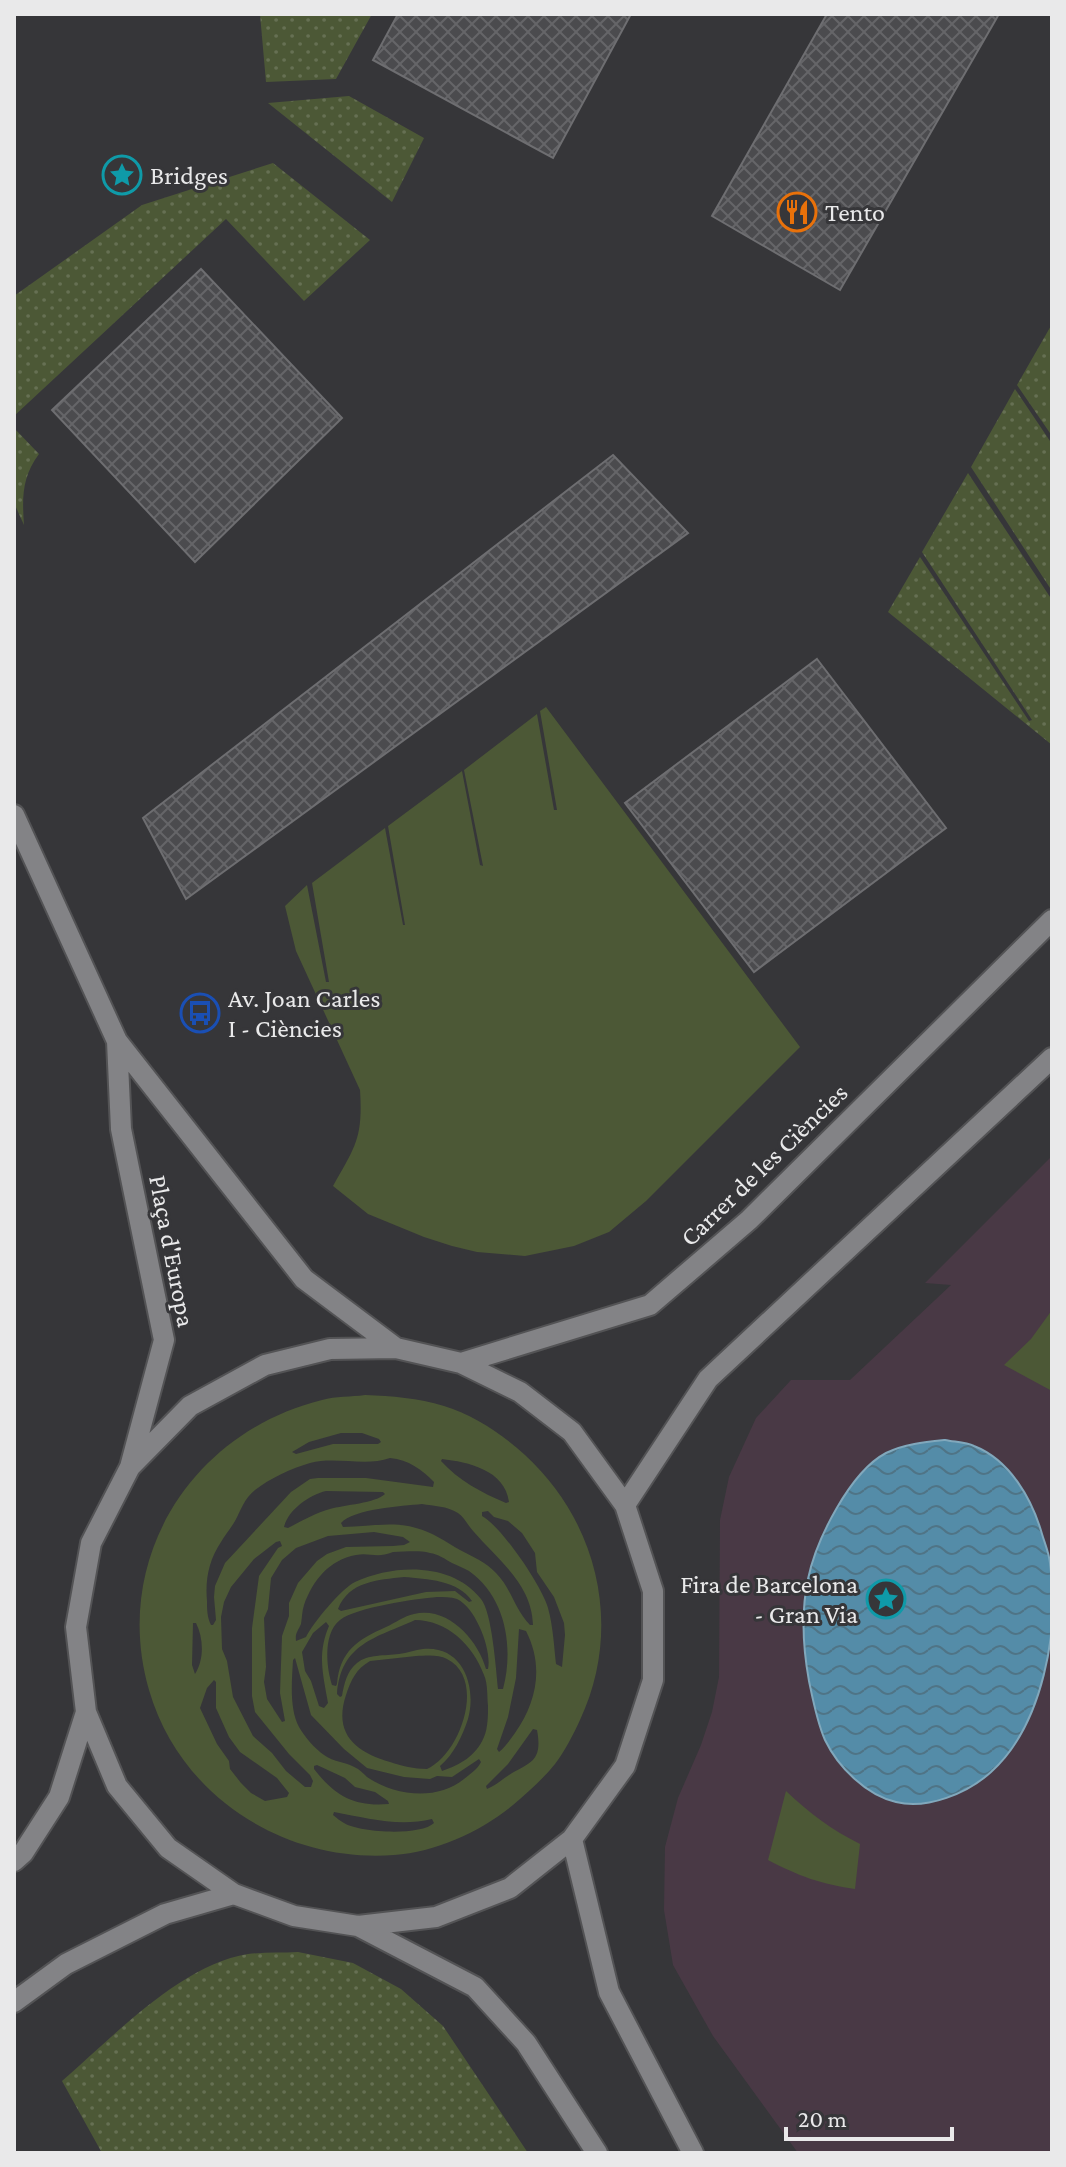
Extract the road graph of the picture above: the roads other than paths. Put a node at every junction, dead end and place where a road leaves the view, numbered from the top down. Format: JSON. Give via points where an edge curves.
{"nodes":[{"id":1,"x":14,"y":815,"type":"edge"},
{"id":2,"x":1052,"y":920,"type":"edge"},
{"id":3,"x":117,"y":1041,"type":"junction"},
{"id":4,"x":1052,"y":1058,"type":"edge"},
{"id":5,"x":396,"y":1348,"type":"junction"},
{"id":6,"x":461,"y":1363,"type":"junction"},
{"id":7,"x":130,"y":1467,"type":"junction"},
{"id":8,"x":625,"y":1505,"type":"junction"},
{"id":9,"x":86,"y":1712,"type":"junction"},
{"id":10,"x":572,"y":1839,"type":"junction"},
{"id":11,"x":14,"y":1861,"type":"edge"},
{"id":12,"x":234,"y":1894,"type":"junction"},
{"id":13,"x":358,"y":1926,"type":"junction"},
{"id":14,"x":14,"y":2002,"type":"edge"},
{"id":15,"x":597,"y":2153,"type":"edge"},
{"id":16,"x":693,"y":2153,"type":"edge"}],
"edges":[{"from":1,"to":3,"type":"street","name":"Plaça d'Europa"},
{"from":2,"to":6,"type":"street","name":"Carrer de les Ciències","via":[[749,1220],[650,1305]]},
{"from":3,"to":5,"type":"street","name":"Plaça d'Europa","via":[[304,1279]]},
{"from":3,"to":7,"type":"street","name":"Plaça d'Europa","via":[[121,1129],[164,1340]]},
{"from":4,"to":8,"type":"street","via":[[708,1379]]},
{"from":5,"to":6,"type":"street","name":"Plaça d'Europa"},
{"from":5,"to":7,"type":"street","name":"Plaça d'Europa","via":[[330,1349],[265,1365],[190,1406]]},
{"from":6,"to":8,"type":"street","name":"Plaça d'Europa","via":[[520,1392],[572,1432]]},
{"from":7,"to":9,"type":"street","name":"Plaça d'Europa","via":[[91,1543],[78,1613]]},
{"from":8,"to":10,"type":"street","name":"Plaça d'Europa","via":[[653,1591],[653,1680],[625,1766]]},
{"from":9,"to":11,"type":"street","via":[[59,1797]]},
{"from":9,"to":12,"type":"street","name":"Plaça d'Europa","via":[[117,1786],[168,1848]]},
{"from":10,"to":13,"type":"street","name":"Plaça d'Europa","via":[[510,1888],[436,1917]]},
{"from":10,"to":16,"type":"street","via":[[609,1992]]},
{"from":12,"to":13,"type":"street","name":"Plaça d'Europa","via":[[294,1916]]},
{"from":12,"to":14,"type":"street","via":[[165,1914],[66,1964]]},
{"from":13,"to":15,"type":"street","via":[[475,1987],[526,2043]]}]}
